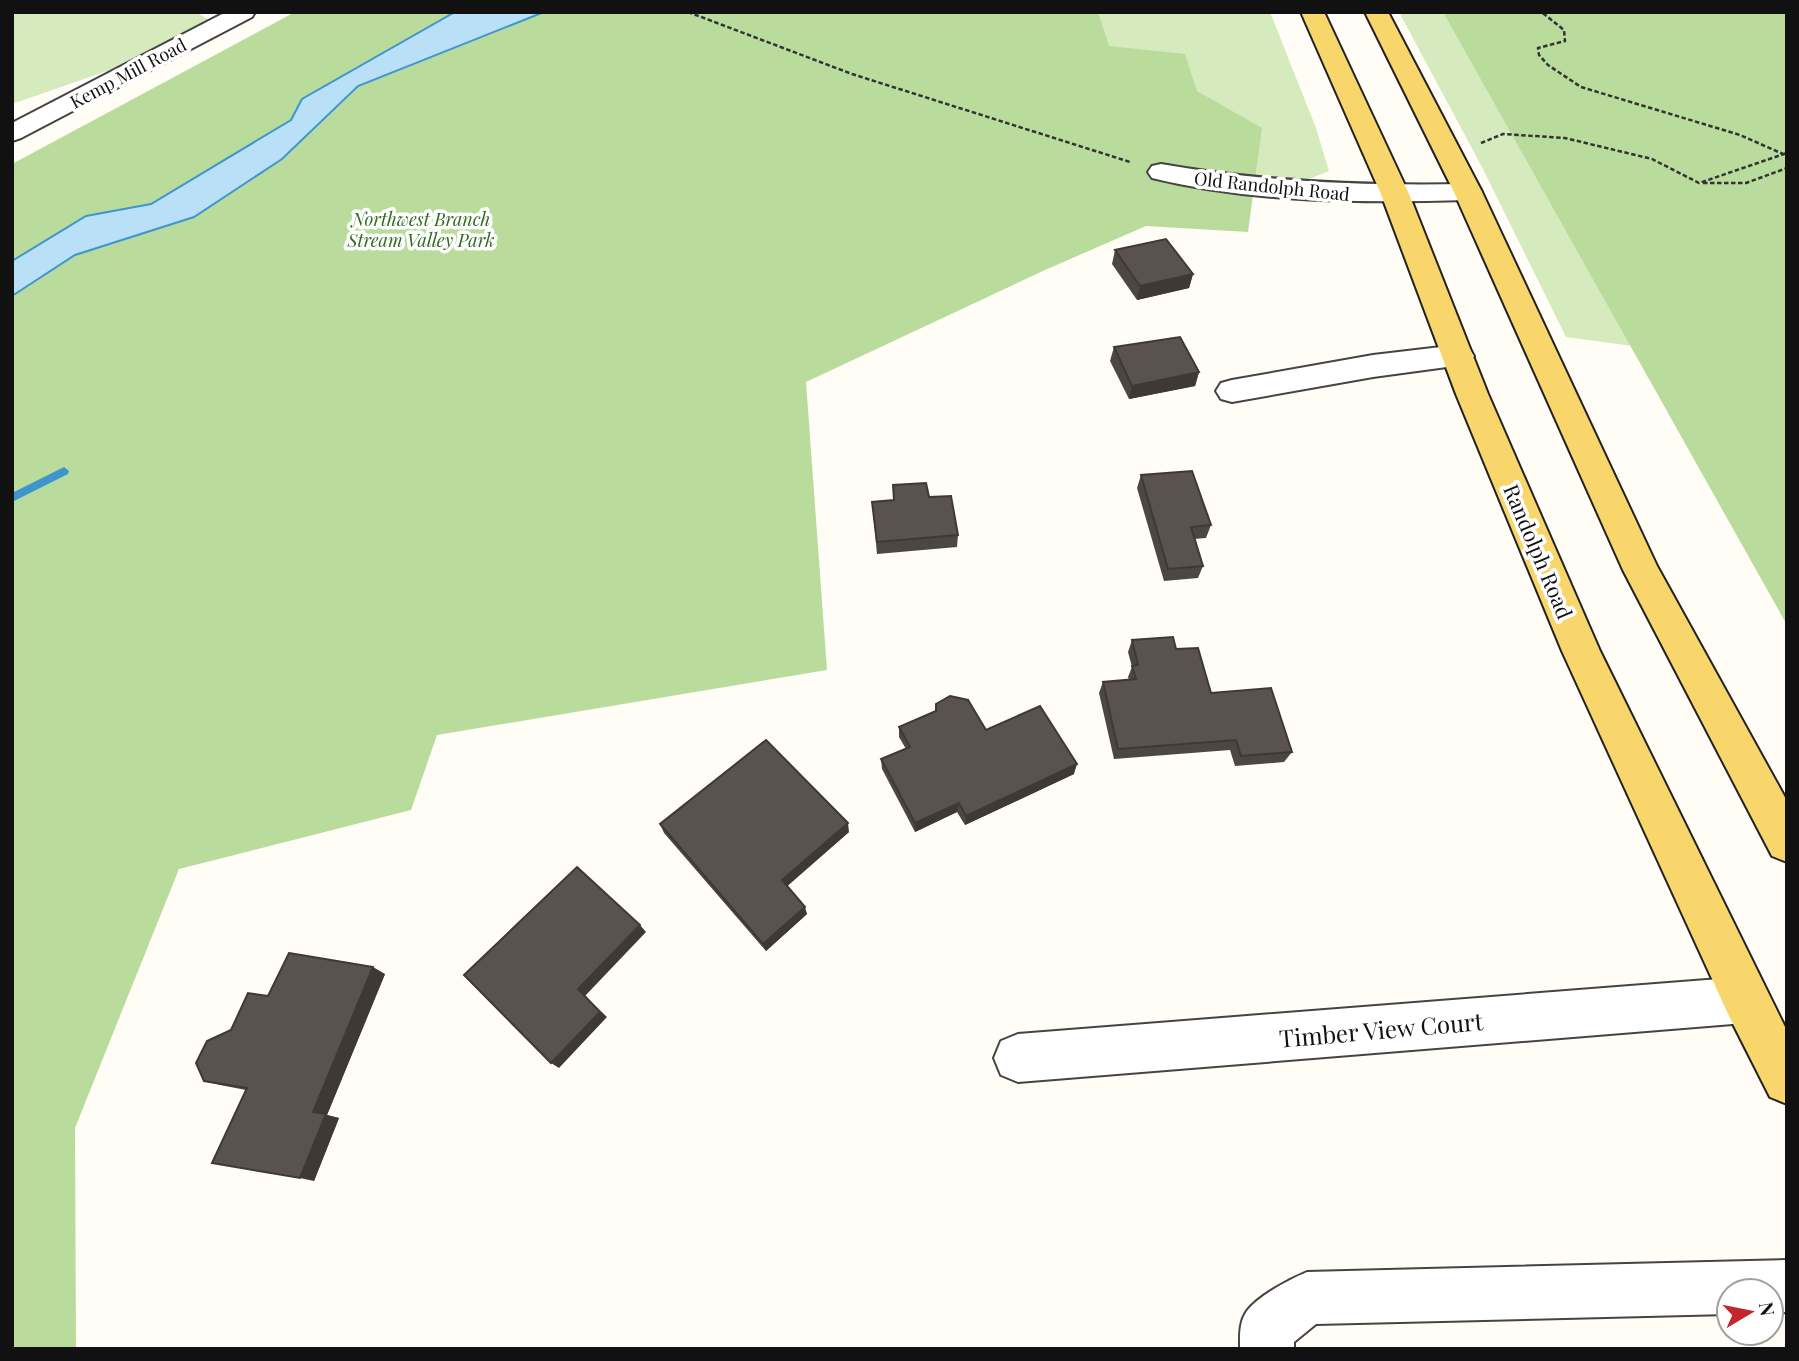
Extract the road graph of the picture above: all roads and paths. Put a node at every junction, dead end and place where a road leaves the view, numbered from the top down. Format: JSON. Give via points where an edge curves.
{"nodes":[{"id":1,"x":244,"y":12,"type":"edge"},
{"id":2,"x":688,"y":12,"type":"edge"},
{"id":3,"x":1312,"y":12,"type":"edge"},
{"id":4,"x":1376,"y":12,"type":"edge"},
{"id":5,"x":1536,"y":12,"type":"edge"},
{"id":6,"x":12,"y":133,"type":"edge"},
{"id":7,"x":1477,"y":145,"type":"dead end"},
{"id":8,"x":1785,"y":153,"type":"edge"},
{"id":9,"x":1787,"y":168,"type":"edge"},
{"id":10,"x":1161,"y":172,"type":"joint"},
{"id":11,"x":1699,"y":183,"type":"junction"},
{"id":12,"x":1468,"y":192,"type":"junction"},
{"id":13,"x":1395,"y":194,"type":"junction"},
{"id":14,"x":1458,"y":356,"type":"junction"},
{"id":15,"x":1232,"y":391,"type":"dead end"},
{"id":16,"x":1787,"y":842,"type":"edge"},
{"id":17,"x":1745,"y":1000,"type":"junction"},
{"id":18,"x":1018,"y":1058,"type":"dead end"},
{"id":19,"x":1787,"y":1080,"type":"edge"},
{"id":20,"x":1787,"y":1286,"type":"edge"},
{"id":21,"x":1267,"y":1349,"type":"edge"}],
"edges":[{"from":1,"to":6,"type":"street","name":"Kemp Mill Road"},
{"from":2,"to":10,"type":"path","via":[[974,114]]},
{"from":3,"to":13,"type":"main road","name":"Randolph Road"},
{"from":4,"to":12,"type":"main road"},
{"from":5,"to":8,"type":"path","via":[[1564,30],[1565,41],[1538,48],[1539,55],[1581,87]]},
{"from":7,"to":11,"type":"path","via":[[1503,134],[1565,138],[1652,159]]},
{"from":8,"to":11,"type":"path"},
{"from":9,"to":11,"type":"path","via":[[1737,187]]},
{"from":10,"to":13,"type":"street","name":"Old Randolph Road","via":[[1297,192]]},
{"from":12,"to":13,"type":"street","name":"Old Randolph Road"},
{"from":12,"to":16,"type":"main road","via":[[1642,570]]},
{"from":13,"to":14,"type":"main road","name":"Randolph Road"},
{"from":14,"to":15,"type":"street"},
{"from":14,"to":17,"type":"main road","name":"Randolph Road","via":[[1580,651]]},
{"from":17,"to":18,"type":"street","name":"Timber View Court"},
{"from":17,"to":19,"type":"main road","name":"Randolph Road"},
{"from":20,"to":21,"type":"street","via":[[1307,1298],[1266,1330]]}]}
